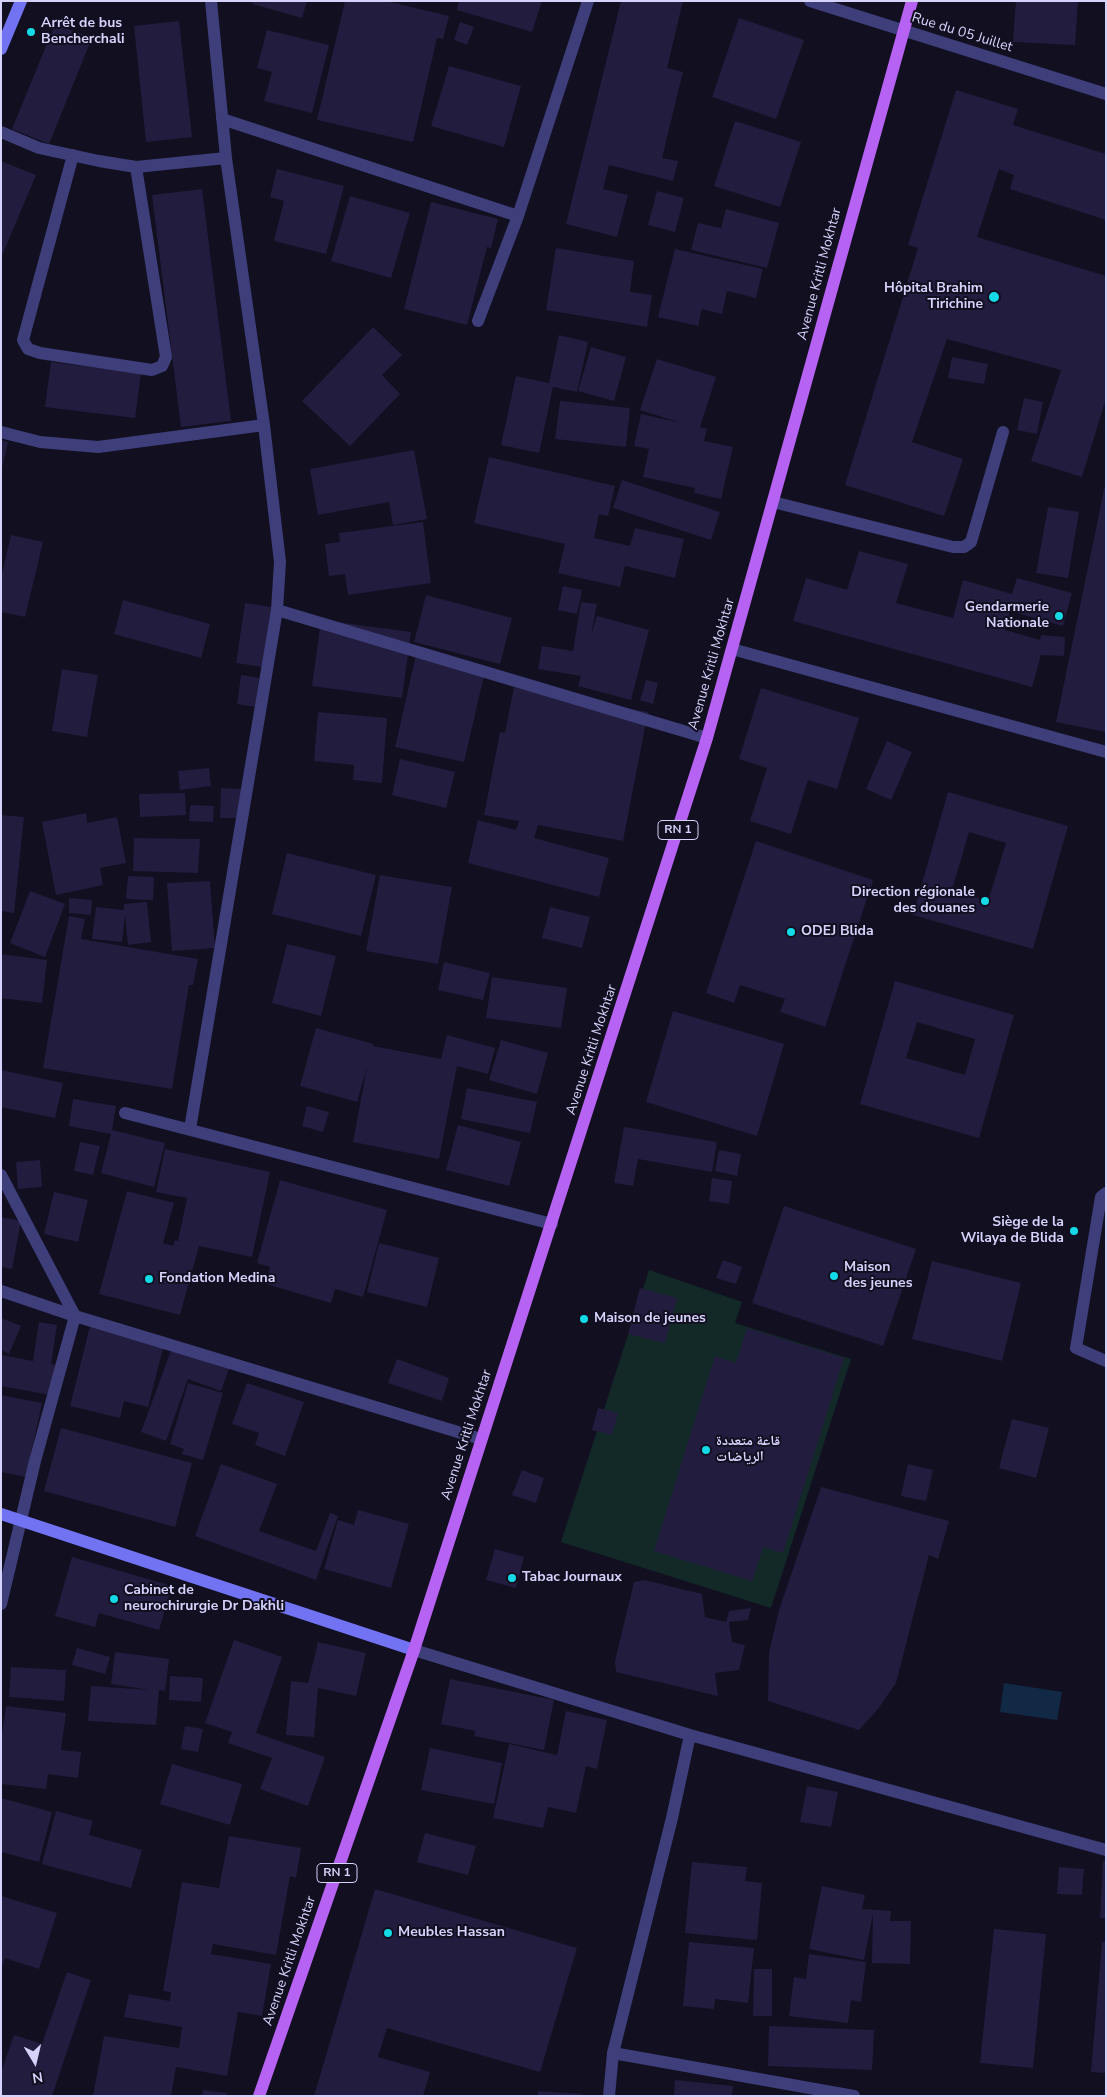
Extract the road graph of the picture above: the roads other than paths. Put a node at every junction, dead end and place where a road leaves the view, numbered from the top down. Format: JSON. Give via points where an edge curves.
{"nodes":[{"id":1,"x":21,"y":1,"type":"edge"},
{"id":2,"x":211,"y":1,"type":"edge"},
{"id":3,"x":588,"y":1,"type":"edge"},
{"id":4,"x":810,"y":1,"type":"edge"},
{"id":5,"x":912,"y":1,"type":"edge"},
{"id":6,"x":903,"y":30,"type":"junction"},
{"id":7,"x":1,"y":49,"type":"edge"},
{"id":8,"x":1106,"y":94,"type":"edge"},
{"id":9,"x":222,"y":119,"type":"junction"},
{"id":10,"x":1,"y":132,"type":"edge"},
{"id":11,"x":73,"y":155,"type":"junction"},
{"id":12,"x":226,"y":158,"type":"junction"},
{"id":13,"x":136,"y":167,"type":"junction"},
{"id":14,"x":518,"y":216,"type":"junction"},
{"id":15,"x":478,"y":322,"type":"dead end"},
{"id":16,"x":264,"y":424,"type":"junction"},
{"id":17,"x":1,"y":432,"type":"edge"},
{"id":18,"x":1003,"y":432,"type":"dead end"},
{"id":19,"x":773,"y":502,"type":"junction"},
{"id":20,"x":277,"y":610,"type":"junction"},
{"id":21,"x":732,"y":649,"type":"junction"},
{"id":22,"x":707,"y":738,"type":"junction"},
{"id":23,"x":1106,"y":752,"type":"edge"},
{"id":24,"x":125,"y":1112,"type":"dead end"},
{"id":25,"x":190,"y":1129,"type":"junction"},
{"id":26,"x":1,"y":1175,"type":"edge"},
{"id":27,"x":1104,"y":1196,"type":"edge"},
{"id":28,"x":552,"y":1224,"type":"junction"},
{"id":29,"x":1,"y":1290,"type":"edge"},
{"id":30,"x":75,"y":1316,"type":"junction"},
{"id":31,"x":1106,"y":1362,"type":"edge"},
{"id":32,"x":481,"y":1439,"type":"junction"},
{"id":33,"x":1,"y":1514,"type":"edge"},
{"id":34,"x":22,"y":1521,"type":"junction"},
{"id":35,"x":1,"y":1604,"type":"edge"},
{"id":36,"x":414,"y":1650,"type":"junction"},
{"id":37,"x":690,"y":1735,"type":"junction"},
{"id":38,"x":1106,"y":1850,"type":"edge"},
{"id":39,"x":613,"y":2053,"type":"junction"},
{"id":40,"x":259,"y":2096,"type":"edge"},
{"id":41,"x":609,"y":2096,"type":"edge"},
{"id":42,"x":854,"y":2096,"type":"edge"}],
"edges":[{"from":1,"to":7,"type":"main road"},
{"from":2,"to":9,"type":"street"},
{"from":3,"to":14,"type":"street"},
{"from":4,"to":6,"type":"street","name":"Rue du 05 Juillet"},
{"from":5,"to":6,"type":"main road","name":"Avenue Kritli Mokhtar","number":"RN 1"},
{"from":6,"to":8,"type":"street","name":"Rue du 05 Juillet"},
{"from":6,"to":19,"type":"main road","name":"Avenue Kritli Mokhtar","number":"RN 1"},
{"from":9,"to":12,"type":"street"},
{"from":9,"to":14,"type":"street"},
{"from":10,"to":11,"type":"street","via":[[39,148]]},
{"from":11,"to":13,"type":"street"},
{"from":11,"to":13,"type":"street","via":[[24,340],[28,349],[40,354],[152,370],[162,366],[166,357]]},
{"from":12,"to":13,"type":"street"},
{"from":12,"to":16,"type":"street"},
{"from":14,"to":15,"type":"street"},
{"from":16,"to":17,"type":"street","via":[[98,447],[40,442]]},
{"from":16,"to":20,"type":"street","via":[[280,562]]},
{"from":18,"to":19,"type":"street","via":[[971,542],[964,547],[953,547]]},
{"from":19,"to":21,"type":"main road","name":"Avenue Kritli Mokhtar","number":"RN 1"},
{"from":20,"to":22,"type":"street"},
{"from":20,"to":25,"type":"street"},
{"from":21,"to":22,"type":"main road","name":"Avenue Kritli Mokhtar","number":"RN 1"},
{"from":21,"to":23,"type":"street"},
{"from":22,"to":28,"type":"main road","name":"Avenue Kritli Mokhtar","number":"RN 1"},
{"from":24,"to":25,"type":"street"},
{"from":25,"to":28,"type":"street"},
{"from":26,"to":30,"type":"street"},
{"from":27,"to":31,"type":"street","via":[[1076,1348]]},
{"from":28,"to":32,"type":"main road","name":"Avenue Kritli Mokhtar","number":"RN 1"},
{"from":29,"to":30,"type":"street"},
{"from":30,"to":32,"type":"street"},
{"from":30,"to":34,"type":"street"},
{"from":32,"to":36,"type":"main road","name":"Avenue Kritli Mokhtar","number":"RN 1"},
{"from":33,"to":34,"type":"main road"},
{"from":34,"to":35,"type":"street"},
{"from":34,"to":36,"type":"main road"},
{"from":36,"to":37,"type":"street"},
{"from":36,"to":40,"type":"main road","name":"Avenue Kritli Mokhtar","number":"RN 1"},
{"from":37,"to":38,"type":"street"},
{"from":37,"to":39,"type":"street"},
{"from":39,"to":41,"type":"street"},
{"from":39,"to":42,"type":"street"}]}
